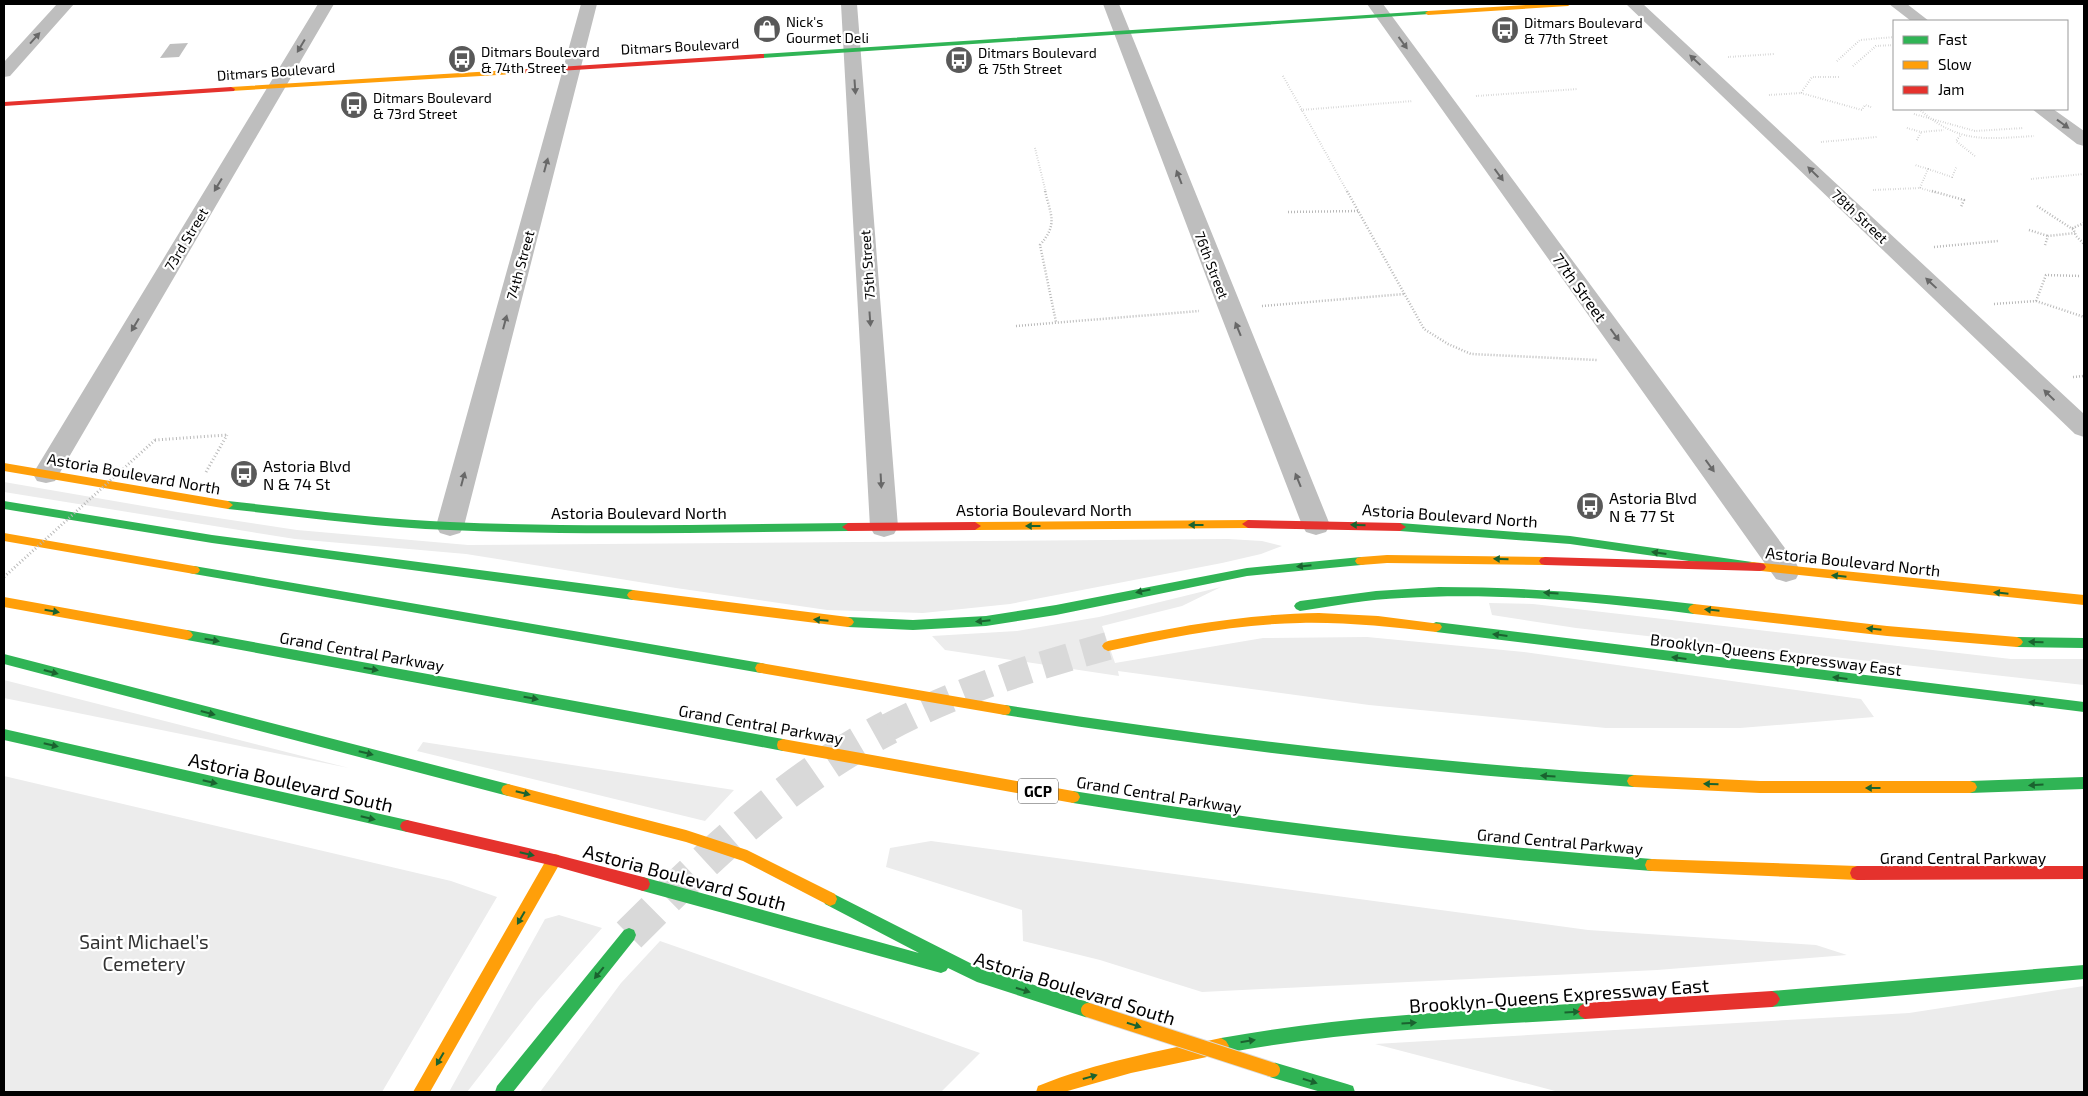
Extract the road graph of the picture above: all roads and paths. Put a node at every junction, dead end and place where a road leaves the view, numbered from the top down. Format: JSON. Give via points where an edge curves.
{"nodes":[{"id":1,"x":66,"y":4,"type":"edge"},
{"id":2,"x":326,"y":4,"type":"edge"},
{"id":3,"x":589,"y":4,"type":"edge"},
{"id":4,"x":849,"y":4,"type":"edge"},
{"id":5,"x":1111,"y":4,"type":"edge"},
{"id":6,"x":1568,"y":4,"type":"edge"},
{"id":7,"x":1634,"y":4,"type":"edge"},
{"id":8,"x":1897,"y":4,"type":"edge"},
{"id":9,"x":1379,"y":10,"type":"edge"},
{"id":10,"x":1920,"y":20,"type":"edge"},
{"id":11,"x":1122,"y":32,"type":"junction"},
{"id":12,"x":1893,"y":37,"type":"edge"},
{"id":13,"x":1893,"y":45,"type":"edge"},
{"id":14,"x":853,"y":50,"type":"junction"},
{"id":15,"x":1774,"y":54,"type":"dead end"},
{"id":16,"x":1726,"y":57,"type":"dead end"},
{"id":17,"x":1837,"y":61,"type":"dead end"},
{"id":18,"x":1853,"y":66,"type":"dead end"},
{"id":19,"x":572,"y":67,"type":"junction"},
{"id":20,"x":4,"y":72,"type":"edge"},
{"id":21,"x":1283,"y":76,"type":"dead end"},
{"id":22,"x":1840,"y":77,"type":"dead end"},
{"id":23,"x":277,"y":86,"type":"junction"},
{"id":24,"x":1578,"y":88,"type":"dead end"},
{"id":25,"x":1801,"y":93,"type":"junction"},
{"id":26,"x":1767,"y":95,"type":"dead end"},
{"id":27,"x":1475,"y":96,"type":"dead end"},
{"id":28,"x":1419,"y":101,"type":"dead end"},
{"id":29,"x":4,"y":104,"type":"edge"},
{"id":30,"x":1871,"y":107,"type":"dead end"},
{"id":31,"x":1301,"y":110,"type":"junction"},
{"id":32,"x":1919,"y":110,"type":"edge"},
{"id":33,"x":2042,"y":110,"type":"edge"},
{"id":34,"x":1914,"y":114,"type":"dead end"},
{"id":35,"x":1929,"y":119,"type":"junction"},
{"id":36,"x":1908,"y":128,"type":"dead end"},
{"id":37,"x":2025,"y":128,"type":"dead end"},
{"id":38,"x":1945,"y":130,"type":"junction"},
{"id":39,"x":1921,"y":132,"type":"junction"},
{"id":40,"x":1960,"y":136,"type":"junction"},
{"id":41,"x":2036,"y":136,"type":"dead end"},
{"id":42,"x":1877,"y":137,"type":"dead end"},
{"id":43,"x":1917,"y":140,"type":"dead end"},
{"id":44,"x":2084,"y":140,"type":"edge"},
{"id":45,"x":1820,"y":142,"type":"dead end"},
{"id":46,"x":1035,"y":148,"type":"dead end"},
{"id":47,"x":1976,"y":157,"type":"dead end"},
{"id":48,"x":1915,"y":165,"type":"dead end"},
{"id":49,"x":1957,"y":166,"type":"dead end"},
{"id":50,"x":1928,"y":169,"type":"junction"},
{"id":51,"x":2084,"y":174,"type":"edge"},
{"id":52,"x":2030,"y":180,"type":"dead end"},
{"id":53,"x":1920,"y":188,"type":"junction"},
{"id":54,"x":1868,"y":190,"type":"dead end"},
{"id":55,"x":2037,"y":206,"type":"dead end"},
{"id":56,"x":1961,"y":207,"type":"dead end"},
{"id":57,"x":1358,"y":211,"type":"junction"},
{"id":58,"x":1288,"y":212,"type":"dead end"},
{"id":59,"x":2084,"y":223,"type":"edge"},
{"id":60,"x":2029,"y":230,"type":"dead end"},
{"id":61,"x":2075,"y":232,"type":"junction"},
{"id":62,"x":2048,"y":236,"type":"junction"},
{"id":63,"x":1998,"y":241,"type":"dead end"},
{"id":64,"x":2084,"y":244,"type":"edge"},
{"id":65,"x":2045,"y":245,"type":"dead end"},
{"id":66,"x":1931,"y":247,"type":"dead end"},
{"id":67,"x":2082,"y":276,"type":"dead end"},
{"id":68,"x":2036,"y":301,"type":"junction"},
{"id":69,"x":1992,"y":304,"type":"dead end"},
{"id":70,"x":2084,"y":317,"type":"edge"},
{"id":71,"x":1056,"y":322,"type":"dead end"},
{"id":72,"x":1632,"y":360,"type":"junction"},
{"id":73,"x":2084,"y":428,"type":"edge"},
{"id":74,"x":4,"y":467,"type":"edge"},
{"id":75,"x":46,"y":474,"type":"junction"},
{"id":76,"x":191,"y":500,"type":"junction"},
{"id":77,"x":4,"y":505,"type":"edge"},
{"id":78,"x":1316,"y":525,"type":"junction"},
{"id":79,"x":450,"y":526,"type":"junction"},
{"id":80,"x":884,"y":527,"type":"junction"},
{"id":81,"x":4,"y":537,"type":"edge"},
{"id":82,"x":1760,"y":567,"type":"junction"},
{"id":83,"x":1786,"y":570,"type":"junction"},
{"id":84,"x":4,"y":577,"type":"edge"},
{"id":85,"x":2084,"y":600,"type":"edge"},
{"id":86,"x":4,"y":602,"type":"edge"},
{"id":87,"x":1198,"y":627,"type":"junction"},
{"id":88,"x":2084,"y":643,"type":"edge"},
{"id":89,"x":1108,"y":646,"type":"tunnel mouth"},
{"id":90,"x":4,"y":659,"type":"edge"},
{"id":91,"x":2084,"y":707,"type":"edge"},
{"id":92,"x":4,"y":734,"type":"edge"},
{"id":93,"x":2084,"y":783,"type":"edge"},
{"id":94,"x":554,"y":860,"type":"junction"},
{"id":95,"x":2084,"y":873,"type":"edge"},
{"id":96,"x":629,"y":934,"type":"tunnel mouth"},
{"id":97,"x":2084,"y":972,"type":"edge"},
{"id":98,"x":977,"y":975,"type":"junction"},
{"id":99,"x":421,"y":1092,"type":"edge"},
{"id":100,"x":503,"y":1092,"type":"edge"},
{"id":101,"x":1044,"y":1092,"type":"edge"},
{"id":102,"x":1347,"y":1092,"type":"edge"}],
"edges":[{"from":20,"to":1,"type":"street","one_way":true},
{"from":2,"to":23,"type":"street","name":"73rd Street","one_way":true},
{"from":3,"to":19,"type":"street","name":"74th Street"},
{"from":4,"to":14,"type":"street","name":"75th Street"},
{"from":5,"to":11,"type":"street","name":"76th Street"},
{"from":6,"to":9,"type":"main road","name":"Ditmars Boulevard"},
{"from":73,"to":7,"type":"street","name":"78th Street","one_way":true},
{"from":8,"to":10,"type":"street"},
{"from":9,"to":11,"type":"main road","name":"Ditmars Boulevard"},
{"from":9,"to":72,"type":"street","name":"77th Street","one_way":true},
{"from":11,"to":14,"type":"main road","name":"Ditmars Boulevard"},
{"from":78,"to":11,"type":"street","name":"76th Street","one_way":true},
{"from":12,"to":17,"type":"path","via":[[1860,40]]},
{"from":13,"to":18,"type":"path","via":[[1876,46]]},
{"from":14,"to":19,"type":"main road","name":"Ditmars Boulevard"},
{"from":14,"to":80,"type":"street","name":"75th Street","one_way":true},
{"from":15,"to":16,"type":"path"},
{"from":19,"to":23,"type":"main road","name":"Ditmars Boulevard"},
{"from":79,"to":19,"type":"street","name":"74th Street","one_way":true},
{"from":21,"to":31,"type":"path"},
{"from":22,"to":25,"type":"path","via":[[1812,77]]},
{"from":23,"to":29,"type":"main road","name":"Ditmars Boulevard"},
{"from":23,"to":75,"type":"street","name":"73rd Street","one_way":true},
{"from":24,"to":27,"type":"path"},
{"from":25,"to":26,"type":"path"},
{"from":25,"to":30,"type":"path","via":[[1862,110],[1865,105]]},
{"from":28,"to":31,"type":"path"},
{"from":31,"to":57,"type":"path"},
{"from":32,"to":35,"type":"path"},
{"from":33,"to":44,"type":"street","one_way":true},
{"from":34,"to":35,"type":"path"},
{"from":35,"to":37,"type":"path","via":[[1975,131]]},
{"from":35,"to":38,"type":"path"},
{"from":36,"to":39,"type":"path"},
{"from":38,"to":39,"type":"path"},
{"from":38,"to":40,"type":"path"},
{"from":39,"to":43,"type":"path"},
{"from":40,"to":41,"type":"path","via":[[1982,139]]},
{"from":40,"to":47,"type":"path","via":[[1956,141]]},
{"from":42,"to":45,"type":"path"},
{"from":46,"to":71,"type":"path","via":[[1053,224],[1048,237],[1040,245]]},
{"from":48,"to":50,"type":"path"},
{"from":49,"to":50,"type":"path","via":[[1952,176]]},
{"from":50,"to":53,"type":"path"},
{"from":51,"to":52,"type":"path"},
{"from":53,"to":54,"type":"path"},
{"from":53,"to":56,"type":"path","via":[[1964,200]]},
{"from":55,"to":61,"type":"path"},
{"from":57,"to":58,"type":"path"},
{"from":57,"to":72,"type":"path","via":[[1424,329],[1448,344],[1471,354]]},
{"from":59,"to":61,"type":"path","via":[[2073,228]]},
{"from":60,"to":62,"type":"path"},
{"from":61,"to":62,"type":"path"},
{"from":61,"to":64,"type":"path"},
{"from":62,"to":65,"type":"path"},
{"from":63,"to":66,"type":"path"},
{"from":67,"to":68,"type":"path","via":[[2046,275]]},
{"from":68,"to":69,"type":"path"},
{"from":68,"to":70,"type":"path"},
{"from":72,"to":83,"type":"street","name":"77th Street","one_way":true},
{"from":74,"to":75,"type":"main road","name":"Astoria Boulevard North"},
{"from":75,"to":76,"type":"main road","name":"Astoria Boulevard North"},
{"from":76,"to":79,"type":"main road","name":"Astoria Boulevard North"},
{"from":76,"to":84,"type":"path","bridge":true,"via":[[227,435],[155,440]]},
{"from":82,"to":77,"type":"main road","one_way":true,"via":[[1387,559],[1238,574],[1023,616],[913,625],[838,622],[748,611],[222,540]]},
{"from":78,"to":80,"type":"main road","name":"Astoria Boulevard North","one_way":true},
{"from":82,"to":78,"type":"main road","name":"Astoria Boulevard North","one_way":true,"via":[[1510,534]]},
{"from":79,"to":80,"type":"main road","name":"Astoria Boulevard North","via":[[593,529]]},
{"from":93,"to":81,"type":"main road","one_way":true,"via":[[1931,788],[1715,784],[1533,775],[1293,752],[1068,720]]},
{"from":82,"to":83,"type":"main road","name":"Astoria Boulevard North"},
{"from":85,"to":83,"type":"main road","name":"Astoria Boulevard North","one_way":true},
{"from":86,"to":95,"type":"main road","name":"Grand Central Parkway","number":"GCP","one_way":true,"via":[[1068,796],[1279,829],[1554,858],[1726,869],[1990,875]]},
{"from":88,"to":87,"type":"main road","one_way":true,"via":[[1948,637],[1561,594],[1459,590],[1346,597]]},
{"from":87,"to":89,"type":"main road","name":"Brooklyn-Queens Expressway East"},
{"from":91,"to":87,"type":"main road","name":"Brooklyn-Queens Expressway East","one_way":true,"via":[[1396,623],[1307,618]]},
{"from":90,"to":98,"type":"main road","one_way":true,"via":[[618,817],[747,856]]},
{"from":92,"to":94,"type":"main road","name":"Astoria Boulevard South","one_way":true},
{"from":94,"to":98,"type":"main road","name":"Astoria Boulevard South"},
{"from":94,"to":99,"type":"main road","one_way":true},
{"from":96,"to":100,"type":"main road","one_way":true},
{"from":101,"to":97,"type":"main road","name":"Brooklyn-Queens Expressway East","one_way":true,"via":[[1143,1062],[1304,1032],[1811,996]]},
{"from":98,"to":102,"type":"main road","name":"Astoria Boulevard South","one_way":true,"bridge":true}]}
